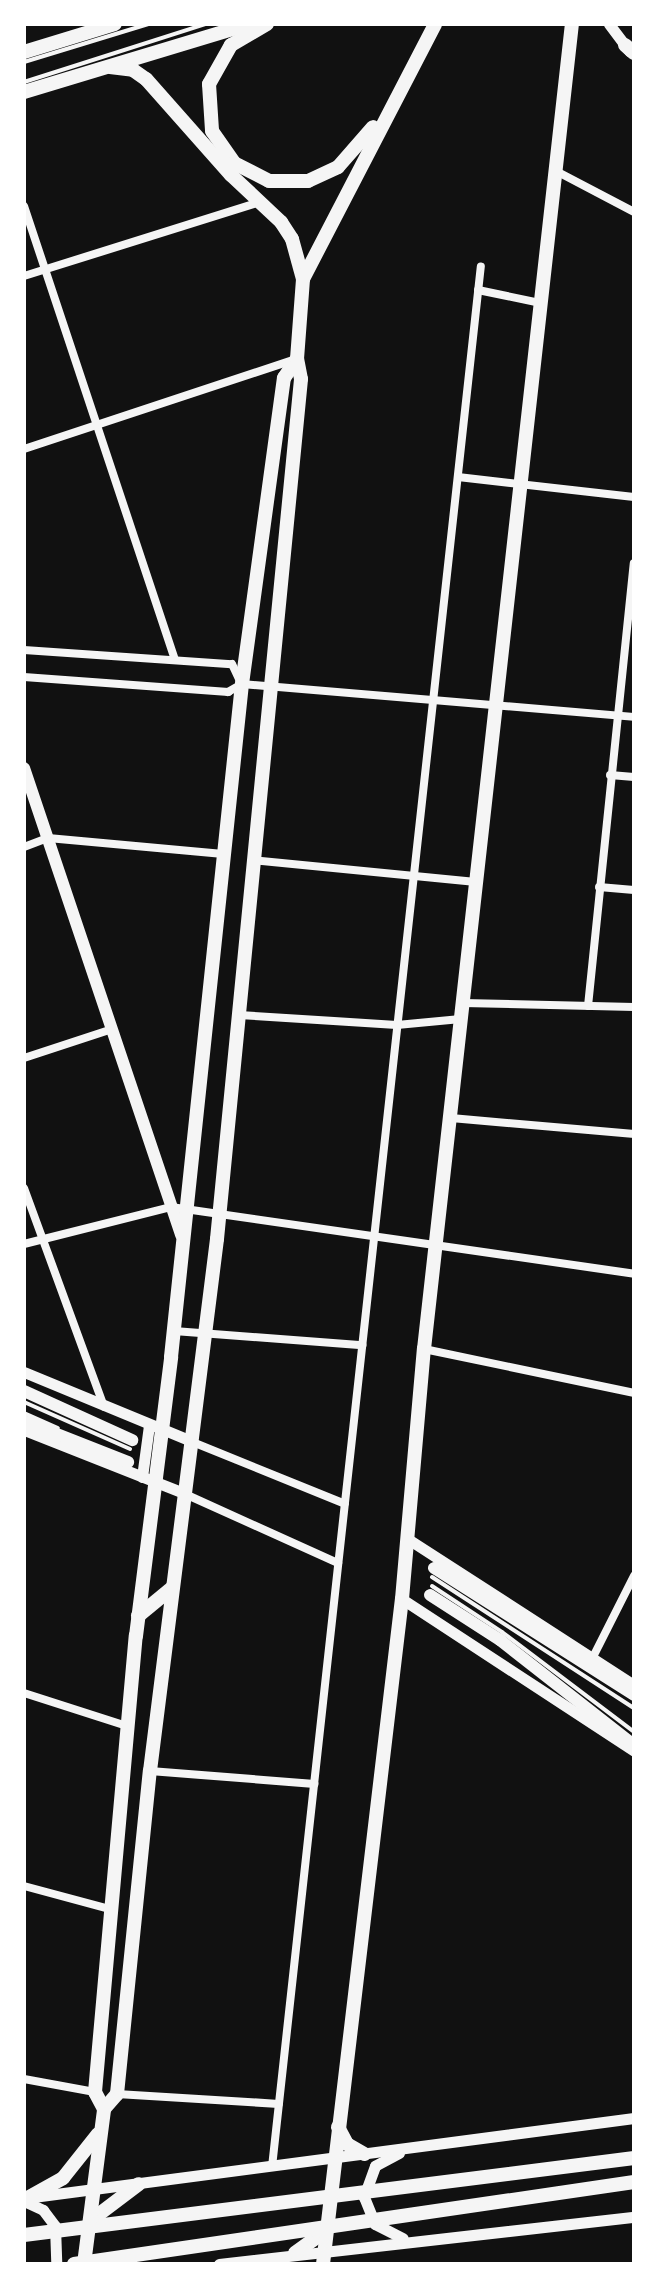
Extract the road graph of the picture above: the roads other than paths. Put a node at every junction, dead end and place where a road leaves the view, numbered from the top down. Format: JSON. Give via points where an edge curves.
{"nodes":[{"id":1,"x":115,"y":24,"type":"edge"},
{"id":2,"x":148,"y":24,"type":"edge"},
{"id":3,"x":206,"y":24,"type":"edge"},
{"id":4,"x":249,"y":24,"type":"edge"},
{"id":5,"x":267,"y":24,"type":"edge"},
{"id":6,"x":435,"y":24,"type":"edge"},
{"id":7,"x":572,"y":24,"type":"edge"},
{"id":8,"x":609,"y":24,"type":"edge"},
{"id":9,"x":24,"y":52,"type":"edge"},
{"id":10,"x":631,"y":52,"type":"edge"},
{"id":11,"x":24,"y":62,"type":"edge"},
{"id":12,"x":110,"y":67,"type":"junction"},
{"id":13,"x":24,"y":82,"type":"edge"},
{"id":14,"x":24,"y":92,"type":"edge"},
{"id":15,"x":398,"y":96,"type":"junction"},
{"id":16,"x":555,"y":170,"type":"junction"},
{"id":17,"x":261,"y":202,"type":"junction"},
{"id":18,"x":24,"y":206,"type":"edge"},
{"id":19,"x":634,"y":212,"type":"edge"},
{"id":20,"x":481,"y":266,"type":"dead end"},
{"id":21,"x":45,"y":270,"type":"junction"},
{"id":22,"x":24,"y":276,"type":"edge"},
{"id":23,"x":303,"y":279,"type":"junction"},
{"id":24,"x":478,"y":290,"type":"junction"},
{"id":25,"x":540,"y":303,"type":"junction"},
{"id":26,"x":297,"y":359,"type":"junction"},
{"id":27,"x":97,"y":425,"type":"junction"},
{"id":28,"x":24,"y":449,"type":"edge"},
{"id":29,"x":458,"y":477,"type":"junction"},
{"id":30,"x":518,"y":484,"type":"junction"},
{"id":31,"x":634,"y":497,"type":"edge"},
{"id":32,"x":634,"y":563,"type":"edge"},
{"id":33,"x":632,"y":610,"type":"edge"},
{"id":34,"x":24,"y":650,"type":"edge"},
{"id":35,"x":175,"y":660,"type":"junction"},
{"id":36,"x":24,"y":677,"type":"edge"},
{"id":37,"x":242,"y":684,"type":"junction"},
{"id":38,"x":269,"y":688,"type":"junction"},
{"id":39,"x":433,"y":699,"type":"junction"},
{"id":40,"x":496,"y":702,"type":"junction"},
{"id":41,"x":616,"y":715,"type":"junction"},
{"id":42,"x":634,"y":717,"type":"edge"},
{"id":43,"x":24,"y":768,"type":"edge"},
{"id":44,"x":610,"y":775,"type":"junction"},
{"id":45,"x":634,"y":777,"type":"edge"},
{"id":46,"x":48,"y":838,"type":"junction"},
{"id":47,"x":24,"y":847,"type":"edge"},
{"id":48,"x":223,"y":854,"type":"junction"},
{"id":49,"x":251,"y":859,"type":"junction"},
{"id":50,"x":414,"y":876,"type":"junction"},
{"id":51,"x":476,"y":882,"type":"junction"},
{"id":52,"x":599,"y":887,"type":"junction"},
{"id":53,"x":634,"y":890,"type":"edge"},
{"id":54,"x":463,"y":1003,"type":"junction"},
{"id":55,"x":588,"y":1006,"type":"junction"},
{"id":56,"x":634,"y":1007,"type":"edge"},
{"id":57,"x":239,"y":1015,"type":"junction"},
{"id":58,"x":462,"y":1019,"type":"junction"},
{"id":59,"x":397,"y":1025,"type":"junction"},
{"id":60,"x":112,"y":1029,"type":"junction"},
{"id":61,"x":24,"y":1058,"type":"edge"},
{"id":62,"x":451,"y":1118,"type":"junction"},
{"id":63,"x":634,"y":1134,"type":"edge"},
{"id":64,"x":24,"y":1188,"type":"edge"},
{"id":65,"x":178,"y":1208,"type":"junction"},
{"id":66,"x":219,"y":1213,"type":"junction"},
{"id":67,"x":374,"y":1235,"type":"junction"},
{"id":68,"x":40,"y":1239,"type":"junction"},
{"id":69,"x":24,"y":1244,"type":"edge"},
{"id":70,"x":436,"y":1244,"type":"junction"},
{"id":71,"x":634,"y":1274,"type":"edge"},
{"id":72,"x":174,"y":1331,"type":"junction"},
{"id":73,"x":204,"y":1334,"type":"junction"},
{"id":74,"x":362,"y":1345,"type":"junction"},
{"id":75,"x":424,"y":1349,"type":"junction"},
{"id":76,"x":24,"y":1372,"type":"edge"},
{"id":77,"x":24,"y":1391,"type":"edge"},
{"id":78,"x":634,"y":1393,"type":"edge"},
{"id":79,"x":24,"y":1402,"type":"edge"},
{"id":80,"x":104,"y":1408,"type":"junction"},
{"id":81,"x":24,"y":1413,"type":"edge"},
{"id":82,"x":24,"y":1421,"type":"edge"},
{"id":83,"x":155,"y":1427,"type":"junction"},
{"id":84,"x":24,"y":1430,"type":"edge"},
{"id":85,"x":189,"y":1440,"type":"junction"},
{"id":86,"x":130,"y":1452,"type":"junction"},
{"id":87,"x":149,"y":1480,"type":"junction"},
{"id":88,"x":184,"y":1493,"type":"junction"},
{"id":89,"x":345,"y":1504,"type":"junction"},
{"id":90,"x":408,"y":1539,"type":"junction"},
{"id":91,"x":338,"y":1563,"type":"junction"},
{"id":92,"x":433,"y":1572,"type":"joint"},
{"id":93,"x":634,"y":1576,"type":"edge"},
{"id":94,"x":172,"y":1588,"type":"junction"},
{"id":95,"x":431,"y":1591,"type":"joint"},
{"id":96,"x":402,"y":1599,"type":"junction"},
{"id":97,"x":138,"y":1616,"type":"junction"},
{"id":98,"x":593,"y":1657,"type":"junction"},
{"id":99,"x":634,"y":1685,"type":"edge"},
{"id":100,"x":24,"y":1693,"type":"edge"},
{"id":101,"x":634,"y":1695,"type":"edge"},
{"id":102,"x":634,"y":1708,"type":"edge"},
{"id":103,"x":127,"y":1726,"type":"junction"},
{"id":104,"x":634,"y":1732,"type":"edge"},
{"id":105,"x":634,"y":1748,"type":"edge"},
{"id":106,"x":150,"y":1771,"type":"junction"},
{"id":107,"x":314,"y":1784,"type":"junction"},
{"id":108,"x":24,"y":1886,"type":"edge"},
{"id":109,"x":110,"y":1909,"type":"junction"},
{"id":110,"x":24,"y":2079,"type":"edge"},
{"id":111,"x":95,"y":2092,"type":"junction"},
{"id":112,"x":117,"y":2094,"type":"junction"},
{"id":113,"x":279,"y":2104,"type":"junction"},
{"id":114,"x":104,"y":2109,"type":"junction"},
{"id":115,"x":634,"y":2118,"type":"edge"},
{"id":116,"x":102,"y":2127,"type":"junction"},
{"id":117,"x":338,"y":2127,"type":"junction"},
{"id":118,"x":505,"y":2134,"type":"junction"},
{"id":119,"x":364,"y":2154,"type":"junction"},
{"id":120,"x":334,"y":2158,"type":"junction"},
{"id":121,"x":634,"y":2158,"type":"edge"},
{"id":122,"x":272,"y":2167,"type":"junction"},
{"id":123,"x":634,"y":2182,"type":"edge"},
{"id":124,"x":139,"y":2184,"type":"junction"},
{"id":125,"x":94,"y":2188,"type":"junction"},
{"id":126,"x":26,"y":2199,"type":"edge"},
{"id":127,"x":634,"y":2217,"type":"edge"},
{"id":128,"x":89,"y":2222,"type":"junction"},
{"id":129,"x":327,"y":2230,"type":"junction"},
{"id":130,"x":24,"y":2235,"type":"edge"},
{"id":131,"x":411,"y":2240,"type":"junction"},
{"id":132,"x":85,"y":2257,"type":"edge"},
{"id":133,"x":286,"y":2257,"type":"edge"},
{"id":134,"x":324,"y":2257,"type":"edge"},
{"id":135,"x":56,"y":2264,"type":"edge"},
{"id":136,"x":74,"y":2264,"type":"edge"},
{"id":137,"x":99,"y":2264,"type":"edge"},
{"id":138,"x":219,"y":2264,"type":"edge"}],
"edges":[{"from":1,"to":9,"type":"main road"},
{"from":2,"to":11,"type":"lane"},
{"from":3,"to":13,"type":"lane"},
{"from":4,"to":12,"type":"main road"},
{"from":5,"to":15,"type":"main road","via":[[231,45],[215,67],[207,92],[208,118],[217,143],[245,171],[282,184],[327,174],[347,159]]},
{"from":6,"to":15,"type":"main road"},
{"from":7,"to":16,"type":"main road"},
{"from":8,"to":10,"type":"street"},
{"from":12,"to":14,"type":"main road"},
{"from":12,"to":17,"type":"main road","via":[[133,70],[146,79]]},
{"from":15,"to":23,"type":"main road","via":[[323,230]]},
{"from":16,"to":19,"type":"street"},
{"from":16,"to":25,"type":"main road"},
{"from":17,"to":21,"type":"street"},
{"from":17,"to":23,"type":"main road","via":[[292,239]]},
{"from":18,"to":21,"type":"street"},
{"from":20,"to":24,"type":"street"},
{"from":21,"to":22,"type":"street"},
{"from":21,"to":27,"type":"street"},
{"from":23,"to":26,"type":"main road"},
{"from":24,"to":25,"type":"street"},
{"from":24,"to":29,"type":"street"},
{"from":25,"to":30,"type":"main road"},
{"from":26,"to":27,"type":"street"},
{"from":26,"to":37,"type":"main road","via":[[284,378]]},
{"from":26,"to":38,"type":"main road","via":[[301,379]]},
{"from":27,"to":28,"type":"street"},
{"from":27,"to":35,"type":"street"},
{"from":29,"to":30,"type":"street"},
{"from":29,"to":39,"type":"street"},
{"from":30,"to":31,"type":"street"},
{"from":30,"to":40,"type":"main road"},
{"from":32,"to":33,"type":"street"},
{"from":33,"to":41,"type":"street"},
{"from":34,"to":35,"type":"street"},
{"from":35,"to":37,"type":"street","via":[[232,664]]},
{"from":36,"to":37,"type":"street","via":[[228,692]]},
{"from":37,"to":38,"type":"street"},
{"from":37,"to":48,"type":"main road"},
{"from":38,"to":39,"type":"street"},
{"from":38,"to":49,"type":"main road"},
{"from":39,"to":40,"type":"street"},
{"from":39,"to":50,"type":"street"},
{"from":40,"to":41,"type":"street"},
{"from":40,"to":51,"type":"main road"},
{"from":41,"to":42,"type":"street"},
{"from":41,"to":44,"type":"street"},
{"from":43,"to":46,"type":"main road"},
{"from":44,"to":45,"type":"street"},
{"from":44,"to":52,"type":"street"},
{"from":46,"to":47,"type":"street"},
{"from":46,"to":48,"type":"street"},
{"from":46,"to":60,"type":"main road"},
{"from":48,"to":65,"type":"main road"},
{"from":49,"to":50,"type":"street"},
{"from":49,"to":57,"type":"main road"},
{"from":50,"to":51,"type":"street"},
{"from":50,"to":59,"type":"street"},
{"from":51,"to":54,"type":"main road"},
{"from":52,"to":53,"type":"street"},
{"from":52,"to":55,"type":"street"},
{"from":54,"to":55,"type":"street"},
{"from":54,"to":58,"type":"main road"},
{"from":55,"to":56,"type":"street"},
{"from":57,"to":59,"type":"street"},
{"from":57,"to":66,"type":"main road"},
{"from":58,"to":59,"type":"street"},
{"from":58,"to":62,"type":"main road"},
{"from":59,"to":67,"type":"street"},
{"from":60,"to":61,"type":"street"},
{"from":60,"to":65,"type":"main road"},
{"from":62,"to":63,"type":"street"},
{"from":62,"to":70,"type":"main road"},
{"from":64,"to":68,"type":"street"},
{"from":65,"to":66,"type":"street"},
{"from":65,"to":68,"type":"street"},
{"from":65,"to":72,"type":"main road"},
{"from":66,"to":67,"type":"street"},
{"from":66,"to":73,"type":"main road"},
{"from":67,"to":70,"type":"street"},
{"from":67,"to":74,"type":"street"},
{"from":68,"to":69,"type":"street"},
{"from":68,"to":80,"type":"street"},
{"from":70,"to":71,"type":"street"},
{"from":70,"to":75,"type":"main road"},
{"from":72,"to":73,"type":"street"},
{"from":72,"to":83,"type":"main road"},
{"from":73,"to":74,"type":"street"},
{"from":73,"to":85,"type":"main road"},
{"from":74,"to":89,"type":"street"},
{"from":75,"to":78,"type":"street"},
{"from":75,"to":90,"type":"main road"},
{"from":76,"to":80,"type":"street"},
{"from":77,"to":86,"type":"main road"},
{"from":79,"to":86,"type":"lane"},
{"from":80,"to":83,"type":"street"},
{"from":81,"to":86,"type":"lane"},
{"from":82,"to":86,"type":"main road"},
{"from":83,"to":85,"type":"street"},
{"from":83,"to":87,"type":"main road"},
{"from":84,"to":87,"type":"street"},
{"from":85,"to":88,"type":"main road"},
{"from":85,"to":89,"type":"street"},
{"from":87,"to":88,"type":"street"},
{"from":87,"to":97,"type":"main road"},
{"from":88,"to":91,"type":"street"},
{"from":88,"to":94,"type":"main road"},
{"from":89,"to":91,"type":"street"},
{"from":90,"to":96,"type":"main road"},
{"from":90,"to":98,"type":"street"},
{"from":91,"to":107,"type":"street"},
{"from":92,"to":101,"type":"main road"},
{"from":92,"to":102,"type":"lane"},
{"from":93,"to":98,"type":"street"},
{"from":94,"to":97,"type":"main road"},
{"from":94,"to":106,"type":"main road"},
{"from":95,"to":104,"type":"lane","via":[[514,1641]]},
{"from":95,"to":105,"type":"main road","via":[[592,1710]]},
{"from":96,"to":105,"type":"street"},
{"from":96,"to":117,"type":"main road"},
{"from":97,"to":103,"type":"main road"},
{"from":98,"to":99,"type":"street"},
{"from":100,"to":103,"type":"street"},
{"from":103,"to":109,"type":"main road"},
{"from":106,"to":107,"type":"street"},
{"from":106,"to":112,"type":"main road"},
{"from":107,"to":113,"type":"street"},
{"from":108,"to":109,"type":"street"},
{"from":109,"to":111,"type":"main road"},
{"from":110,"to":111,"type":"street"},
{"from":111,"to":114,"type":"main road"},
{"from":112,"to":113,"type":"street"},
{"from":112,"to":114,"type":"main road"},
{"from":113,"to":122,"type":"street"},
{"from":114,"to":116,"type":"main road"},
{"from":115,"to":118,"type":"street"},
{"from":116,"to":125,"type":"main road"},
{"from":116,"to":126,"type":"main road","via":[[63,2178]]},
{"from":117,"to":119,"type":"main road","via":[[347,2144]]},
{"from":117,"to":120,"type":"main road"},
{"from":118,"to":119,"type":"street"},
{"from":118,"to":131,"type":"street","via":[[398,2153],[375,2166],[364,2191],[368,2214],[385,2233]]},
{"from":119,"to":120,"type":"street"},
{"from":120,"to":122,"type":"street"},
{"from":120,"to":129,"type":"main road"},
{"from":121,"to":130,"type":"main road"},
{"from":122,"to":124,"type":"street"},
{"from":123,"to":136,"type":"main road"},
{"from":124,"to":125,"type":"street"},
{"from":124,"to":128,"type":"main road"},
{"from":125,"to":126,"type":"street"},
{"from":125,"to":128,"type":"main road"},
{"from":126,"to":135,"type":"street","via":[[55,2226]]},
{"from":127,"to":131,"type":"street"},
{"from":128,"to":132,"type":"main road"},
{"from":129,"to":133,"type":"main road"},
{"from":129,"to":134,"type":"main road"},
{"from":131,"to":134,"type":"street"},
{"from":132,"to":137,"type":"main road"},
{"from":133,"to":134,"type":"street"},
{"from":133,"to":138,"type":"street"}]}
